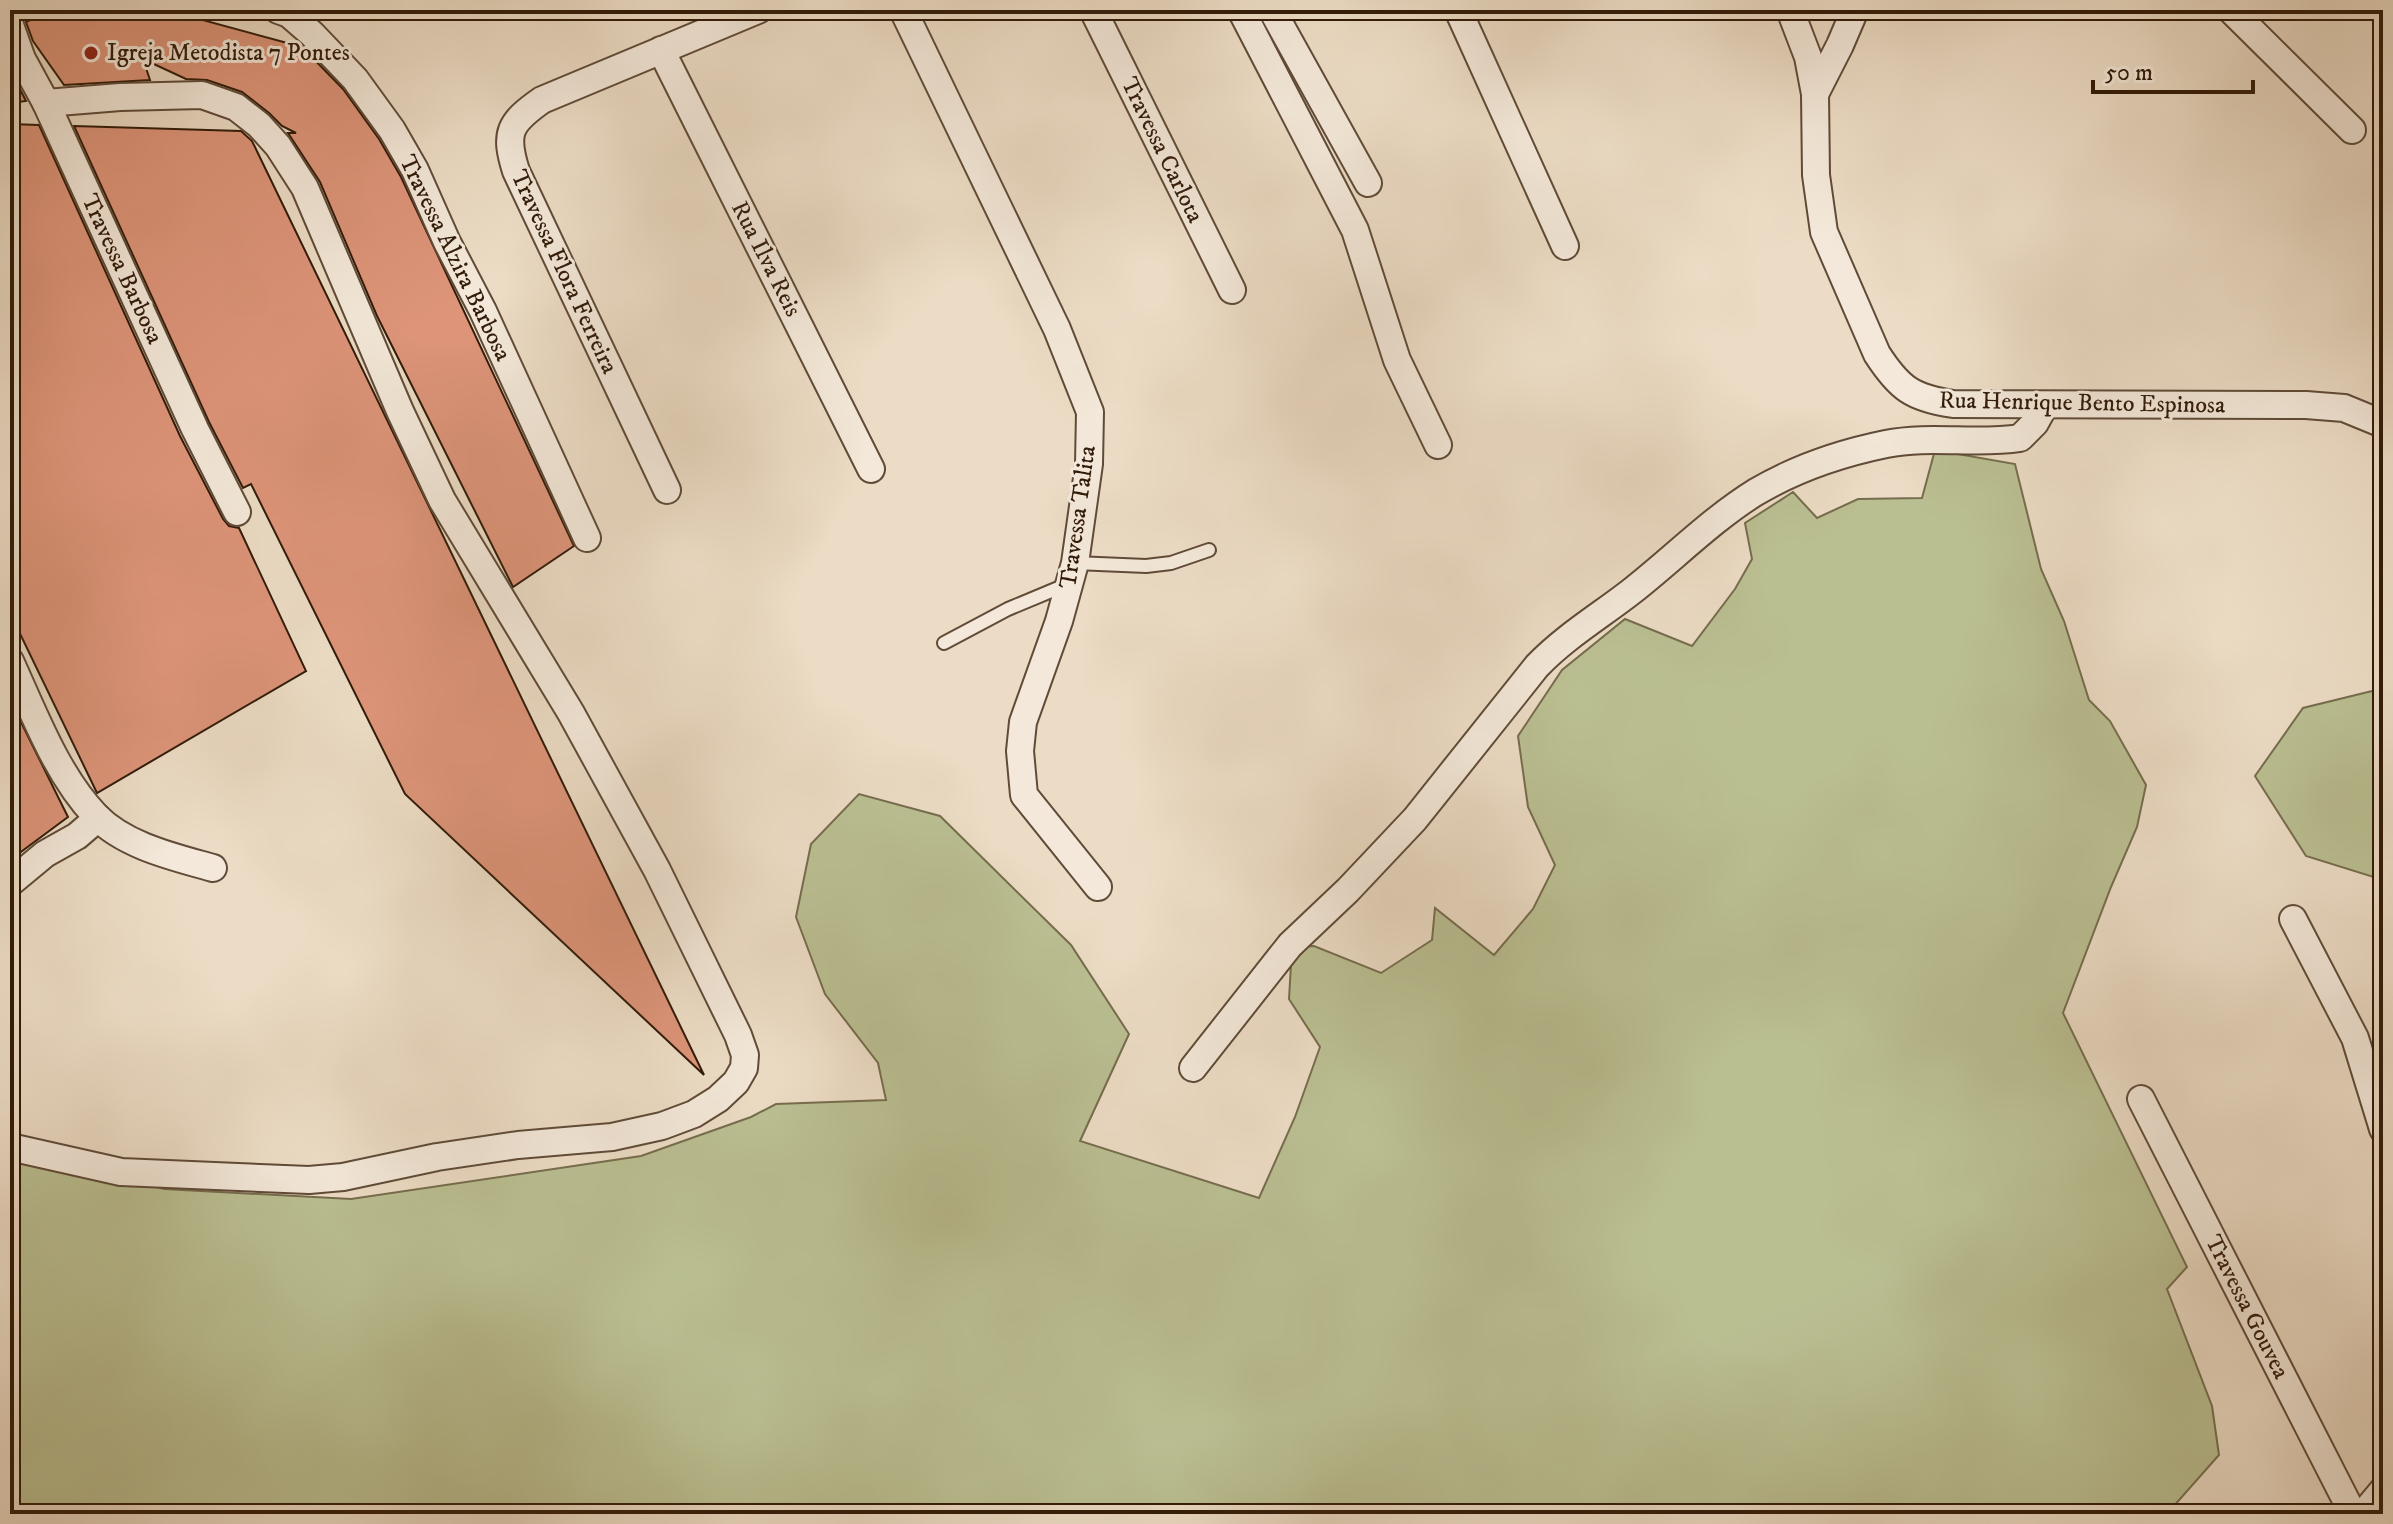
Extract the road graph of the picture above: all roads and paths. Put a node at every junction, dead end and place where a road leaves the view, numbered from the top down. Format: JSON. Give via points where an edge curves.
{"nodes":[{"id":1,"x":22,"y":10,"type":"edge"},
{"id":2,"x":278,"y":10,"type":"edge"},
{"id":3,"x":758,"y":10,"type":"edge"},
{"id":4,"x":903,"y":10,"type":"edge"},
{"id":5,"x":1093,"y":10,"type":"edge"},
{"id":6,"x":1241,"y":10,"type":"edge"},
{"id":7,"x":1272,"y":10,"type":"edge"},
{"id":8,"x":1458,"y":10,"type":"edge"},
{"id":9,"x":1790,"y":10,"type":"edge"},
{"id":10,"x":1855,"y":10,"type":"edge"},
{"id":11,"x":2231,"y":10,"type":"edge"},
{"id":12,"x":10,"y":17,"type":"edge"},
{"id":13,"x":10,"y":25,"type":"edge"},
{"id":14,"x":661,"y":50,"type":"junction"},
{"id":15,"x":1815,"y":94,"type":"junction"},
{"id":16,"x":46,"y":103,"type":"junction"},
{"id":17,"x":2352,"y":130,"type":"dead end"},
{"id":18,"x":1368,"y":183,"type":"dead end"},
{"id":19,"x":1565,"y":246,"type":"dead end"},
{"id":20,"x":1232,"y":290,"type":"dead end"},
{"id":21,"x":2045,"y":405,"type":"junction"},
{"id":22,"x":2383,"y":424,"type":"edge"},
{"id":23,"x":1438,"y":445,"type":"dead end"},
{"id":24,"x":871,"y":469,"type":"dead end"},
{"id":25,"x":667,"y":490,"type":"dead end"},
{"id":26,"x":237,"y":512,"type":"dead end"},
{"id":27,"x":587,"y":538,"type":"dead end"},
{"id":28,"x":1209,"y":550,"type":"dead end"},
{"id":29,"x":1073,"y":573,"type":"junction"},
{"id":30,"x":944,"y":643,"type":"dead end"},
{"id":31,"x":10,"y":661,"type":"edge"},
{"id":32,"x":98,"y":818,"type":"junction"},
{"id":33,"x":213,"y":868,"type":"dead end"},
{"id":34,"x":10,"y":883,"type":"edge"},
{"id":35,"x":1098,"y":887,"type":"dead end"},
{"id":36,"x":2293,"y":919,"type":"dead end"},
{"id":37,"x":1193,"y":1068,"type":"dead end"},
{"id":38,"x":2141,"y":1099,"type":"dead end"},
{"id":39,"x":2383,"y":1129,"type":"edge"},
{"id":40,"x":10,"y":1147,"type":"edge"},
{"id":41,"x":2383,"y":1490,"type":"edge"},
{"id":42,"x":2353,"y":1514,"type":"edge"},
{"id":43,"x":2363,"y":1514,"type":"edge"}],
"edges":[{"from":1,"to":12,"type":"street"},
{"from":2,"to":27,"type":"street","name":"Travessa Alzira Barbosa","via":[[312,34],[355,79],[392,130],[483,311]]},
{"from":3,"to":14,"type":"street","name":"Travessa Flora Ferreira"},
{"from":4,"to":29,"type":"street","name":"Travessa Talita","via":[[1057,329],[1090,412],[1089,464]]},
{"from":5,"to":20,"type":"street","name":"Travessa Carlota"},
{"from":6,"to":23,"type":"street","via":[[1355,230],[1397,360]]},
{"from":7,"to":18,"type":"street"},
{"from":8,"to":19,"type":"street"},
{"from":9,"to":15,"type":"street","name":"Rua Henrique Bento Espinosa"},
{"from":10,"to":15,"type":"street"},
{"from":11,"to":17,"type":"street"},
{"from":13,"to":16,"type":"street","name":"Travessa Barbosa"},
{"from":14,"to":24,"type":"street","name":"Rua Ilva Reis"},
{"from":14,"to":25,"type":"street","name":"Travessa Flora Ferreira","via":[[542,100],[516,120],[509,136],[516,171]]},
{"from":15,"to":21,"type":"street","name":"Rua Henrique Bento Espinosa","via":[[1816,175],[1824,232],[1888,372],[1924,400]]},
{"from":16,"to":26,"type":"street","name":"Travessa Barbosa"},
{"from":16,"to":40,"type":"street","via":[[202,95],[236,107],[278,146],[305,188],[442,500],[571,713],[657,870],[745,1055],[736,1082],[718,1099],[662,1126],[612,1137],[437,1157],[343,1177],[271,1180],[121,1172]]},
{"from":21,"to":22,"type":"street","name":"Rua Henrique Bento Espinosa","via":[[2306,405],[2344,408]]},
{"from":21,"to":37,"type":"street","via":[[2020,438],[1890,443],[1853,451],[1757,492],[1714,522],[1537,666],[1415,819],[1290,945]]},
{"from":28,"to":29,"type":"lane","via":[[1171,563]]},
{"from":29,"to":30,"type":"lane"},
{"from":29,"to":35,"type":"street","name":"Travessa Talita","via":[[1023,722],[1021,771],[1024,795]]},
{"from":31,"to":32,"type":"street","via":[[47,741]]},
{"from":32,"to":33,"type":"street","via":[[133,842]]},
{"from":32,"to":34,"type":"street"},
{"from":36,"to":39,"type":"street","via":[[2355,1038]]},
{"from":38,"to":42,"type":"street","name":"Travessa Gouvea"},
{"from":41,"to":43,"type":"street"}]}
